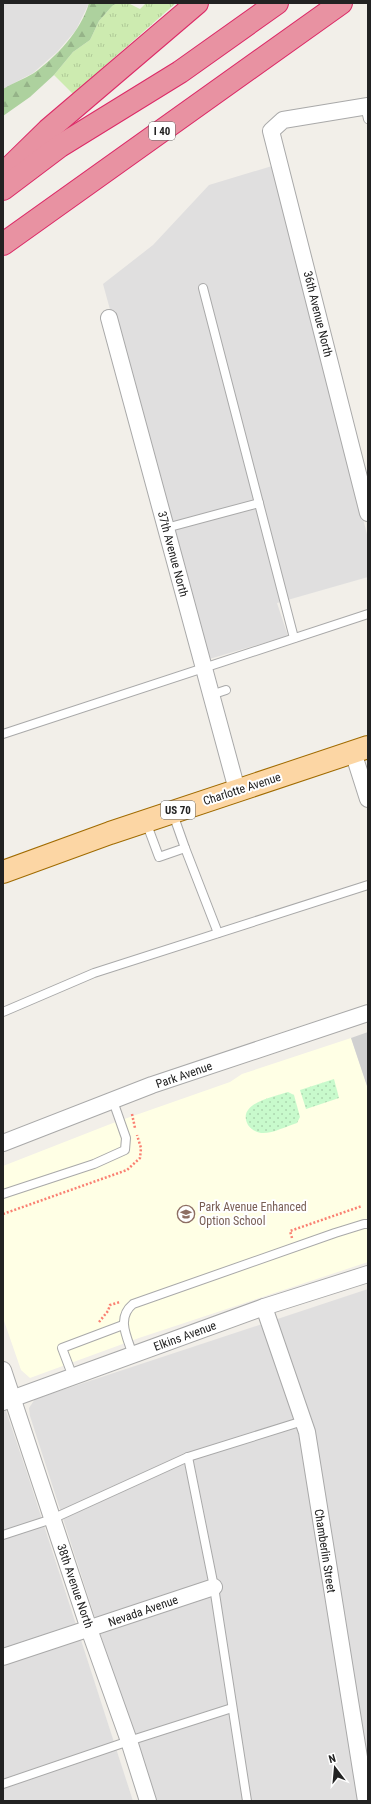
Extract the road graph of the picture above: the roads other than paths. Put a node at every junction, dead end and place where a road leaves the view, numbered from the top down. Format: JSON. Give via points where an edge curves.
{"nodes":[{"id":1,"x":197,"y":3,"type":"edge"},
{"id":2,"x":277,"y":3,"type":"edge"},
{"id":3,"x":341,"y":3,"type":"edge"},
{"id":4,"x":345,"y":3,"type":"edge"},
{"id":5,"x":320,"y":18,"type":"junction"},
{"id":6,"x":367,"y":110,"type":"edge"},
{"id":7,"x":3,"y":174,"type":"edge"},
{"id":8,"x":3,"y":188,"type":"edge"},
{"id":9,"x":3,"y":244,"type":"edge"},
{"id":10,"x":203,"y":288,"type":"dead end"},
{"id":11,"x":109,"y":318,"type":"dead end"},
{"id":12,"x":259,"y":503,"type":"junction"},
{"id":13,"x":368,"y":513,"type":"edge"},
{"id":14,"x":166,"y":528,"type":"junction"},
{"id":15,"x":368,"y":614,"type":"edge"},
{"id":16,"x":294,"y":638,"type":"junction"},
{"id":17,"x":204,"y":668,"type":"junction"},
{"id":18,"x":226,"y":690,"type":"dead end"},
{"id":19,"x":211,"y":695,"type":"junction"},
{"id":20,"x":3,"y":734,"type":"edge"},
{"id":21,"x":360,"y":750,"type":"edge"},
{"id":22,"x":237,"y":790,"type":"junction"},
{"id":23,"x":368,"y":799,"type":"edge"},
{"id":24,"x":173,"y":812,"type":"junction"},
{"id":25,"x":146,"y":821,"type":"junction"},
{"id":26,"x":185,"y":848,"type":"junction"},
{"id":27,"x":3,"y":872,"type":"edge"},
{"id":28,"x":368,"y":885,"type":"edge"},
{"id":29,"x":218,"y":933,"type":"junction"},
{"id":30,"x":3,"y":1012,"type":"edge"},
{"id":31,"x":368,"y":1013,"type":"edge"},
{"id":32,"x":113,"y":1101,"type":"junction"},
{"id":33,"x":3,"y":1144,"type":"edge"},
{"id":34,"x":3,"y":1194,"type":"edge"},
{"id":35,"x":368,"y":1224,"type":"edge"},
{"id":36,"x":368,"y":1274,"type":"edge"},
{"id":37,"x":264,"y":1307,"type":"junction"},
{"id":38,"x":123,"y":1325,"type":"junction"},
{"id":39,"x":133,"y":1355,"type":"junction"},
{"id":40,"x":3,"y":1370,"type":"edge"},
{"id":41,"x":73,"y":1377,"type":"junction"},
{"id":42,"x":8,"y":1401,"type":"edge"},
{"id":43,"x":303,"y":1421,"type":"junction"},
{"id":44,"x":188,"y":1457,"type":"junction"},
{"id":45,"x":52,"y":1519,"type":"junction"},
{"id":46,"x":3,"y":1535,"type":"edge"},
{"id":47,"x":214,"y":1587,"type":"junction"},
{"id":48,"x":89,"y":1629,"type":"junction"},
{"id":49,"x":3,"y":1658,"type":"edge"},
{"id":50,"x":232,"y":1708,"type":"junction"},
{"id":51,"x":129,"y":1740,"type":"junction"},
{"id":52,"x":3,"y":1784,"type":"edge"},
{"id":53,"x":148,"y":1801,"type":"edge"},
{"id":54,"x":247,"y":1801,"type":"edge"},
{"id":55,"x":366,"y":1801,"type":"edge"}],
"edges":[{"from":1,"to":7,"type":"highway","via":[[48,130]]},
{"from":2,"to":8,"type":"highway","via":[[180,72],[60,146]]},
{"from":3,"to":5,"type":"highway","number":"I 40"},
{"from":4,"to":5,"type":"highway"},
{"from":5,"to":9,"type":"highway","number":"I 40"},
{"from":6,"to":13,"type":"street","name":"36th Avenue North","via":[[283,120],[271,131]]},
{"from":10,"to":12,"type":"lane"},
{"from":11,"to":14,"type":"street","name":"37th Avenue North"},
{"from":12,"to":14,"type":"lane"},
{"from":12,"to":16,"type":"lane"},
{"from":14,"to":17,"type":"street","name":"37th Avenue North"},
{"from":15,"to":16,"type":"lane"},
{"from":16,"to":17,"type":"lane"},
{"from":17,"to":19,"type":"street","name":"37th Avenue North"},
{"from":17,"to":20,"type":"lane"},
{"from":18,"to":19,"type":"lane"},
{"from":19,"to":22,"type":"street","name":"37th Avenue North"},
{"from":21,"to":22,"type":"main road","name":"Charlotte Avenue","number":"US 70"},
{"from":21,"to":23,"type":"street"},
{"from":22,"to":24,"type":"main road","name":"Charlotte Avenue","number":"US 70"},
{"from":24,"to":25,"type":"main road","name":"Charlotte Avenue","number":"US 70"},
{"from":24,"to":26,"type":"lane"},
{"from":25,"to":26,"type":"lane","via":[[159,857]]},
{"from":25,"to":27,"type":"main road","name":"Charlotte Avenue","number":"US 70"},
{"from":26,"to":29,"type":"lane"},
{"from":28,"to":29,"type":"lane"},
{"from":29,"to":30,"type":"lane","via":[[94,972]]},
{"from":31,"to":32,"type":"street","name":"Park Avenue","via":[[152,1085]]},
{"from":32,"to":33,"type":"street","name":"Park Avenue"},
{"from":32,"to":34,"type":"lane","via":[[126,1138],[124,1150],[94,1164]]},
{"from":35,"to":38,"type":"lane","via":[[335,1233],[134,1304],[127,1309]]},
{"from":36,"to":37,"type":"street","name":"Elkins Avenue"},
{"from":37,"to":39,"type":"street","name":"Elkins Avenue"},
{"from":37,"to":43,"type":"street","name":"Chamberlin Street"},
{"from":38,"to":39,"type":"lane"},
{"from":38,"to":41,"type":"lane","via":[[62,1348]]},
{"from":39,"to":41,"type":"street","name":"Elkins Avenue"},
{"from":40,"to":42,"type":"street","name":"38th Avenue North"},
{"from":41,"to":42,"type":"street","name":"Elkins Avenue"},
{"from":42,"to":45,"type":"street","name":"38th Avenue North"},
{"from":43,"to":44,"type":"lane"},
{"from":43,"to":55,"type":"street","name":"Chamberlin Street","via":[[307,1432]]},
{"from":44,"to":45,"type":"lane"},
{"from":44,"to":47,"type":"lane"},
{"from":45,"to":46,"type":"lane"},
{"from":45,"to":48,"type":"street","name":"38th Avenue North"},
{"from":47,"to":48,"type":"street","name":"Nevada Avenue"},
{"from":47,"to":50,"type":"lane"},
{"from":48,"to":49,"type":"street","name":"Nevada Avenue"},
{"from":48,"to":51,"type":"street","name":"38th Avenue North"},
{"from":50,"to":51,"type":"lane"},
{"from":50,"to":54,"type":"lane"},
{"from":51,"to":52,"type":"lane"},
{"from":51,"to":53,"type":"street","name":"38th Avenue North"}]}
